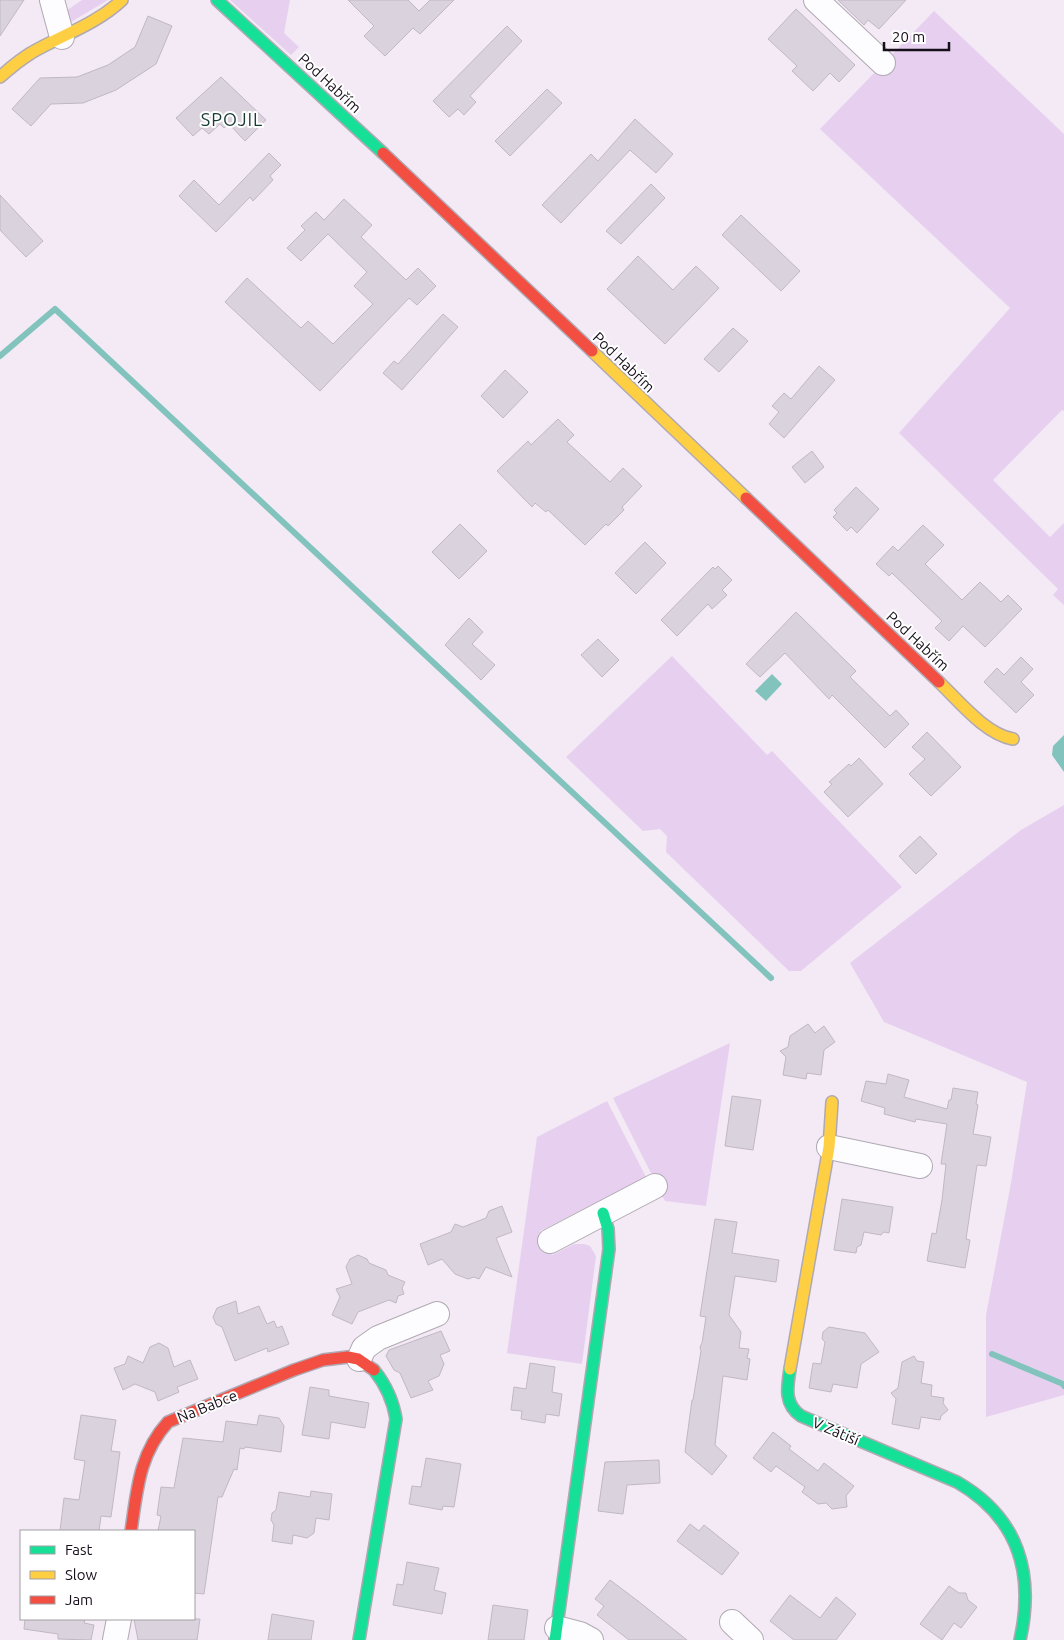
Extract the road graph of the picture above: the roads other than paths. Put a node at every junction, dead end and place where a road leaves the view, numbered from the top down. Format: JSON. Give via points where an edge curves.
{"nodes":[{"id":1,"x":52,"y":0,"type":"edge"},
{"id":2,"x":122,"y":0,"type":"edge"},
{"id":3,"x":218,"y":0,"type":"edge"},
{"id":4,"x":816,"y":0,"type":"edge"},
{"id":5,"x":62,"y":37,"type":"junction"},
{"id":6,"x":883,"y":63,"type":"dead end"},
{"id":7,"x":0,"y":77,"type":"edge"},
{"id":8,"x":1013,"y":739,"type":"dead end"},
{"id":9,"x":832,"y":1102,"type":"dead end"},
{"id":10,"x":829,"y":1147,"type":"junction"},
{"id":11,"x":920,"y":1166,"type":"dead end"},
{"id":12,"x":655,"y":1186,"type":"dead end"},
{"id":13,"x":602,"y":1213,"type":"junction"},
{"id":14,"x":550,"y":1241,"type":"dead end"},
{"id":15,"x":437,"y":1314,"type":"dead end"},
{"id":16,"x":359,"y":1359,"type":"junction"},
{"id":17,"x":132,"y":1530,"type":"edge"},
{"id":18,"x":118,"y":1620,"type":"edge"},
{"id":19,"x":732,"y":1622,"type":"dead end"},
{"id":20,"x":556,"y":1634,"type":"edge"},
{"id":21,"x":115,"y":1640,"type":"edge"},
{"id":22,"x":359,"y":1640,"type":"edge"},
{"id":23,"x":591,"y":1640,"type":"edge"},
{"id":24,"x":751,"y":1640,"type":"edge"},
{"id":25,"x":1020,"y":1640,"type":"edge"}],
"edges":[{"from":1,"to":5,"type":"street"},
{"from":2,"to":5,"type":"street","via":[[99,20]]},
{"from":3,"to":8,"type":"street","name":"Pod Habřím","via":[[408,176],[978,719],[996,734]]},
{"from":4,"to":6,"type":"street"},
{"from":5,"to":7,"type":"street","via":[[21,59]]},
{"from":9,"to":10,"type":"street","name":"V Zátiší"},
{"from":10,"to":11,"type":"street"},
{"from":10,"to":25,"type":"street","name":"V Zátiší","via":[[787,1387],[789,1406],[801,1416],[957,1482],[990,1506],[1011,1537],[1024,1570],[1026,1608]]},
{"from":12,"to":13,"type":"street"},
{"from":13,"to":14,"type":"street"},
{"from":13,"to":20,"type":"street","via":[[608,1229],[609,1249]]},
{"from":15,"to":16,"type":"street","via":[[378,1338],[364,1348]]},
{"from":16,"to":17,"type":"street","name":"Na Babce","via":[[339,1357],[320,1361],[168,1422],[157,1433],[146,1454],[139,1478]]},
{"from":16,"to":22,"type":"street","via":[[368,1365],[391,1394],[396,1418]]},
{"from":18,"to":21,"type":"street"},
{"from":19,"to":24,"type":"street"},
{"from":20,"to":23,"type":"street","via":[[580,1634]]}]}
